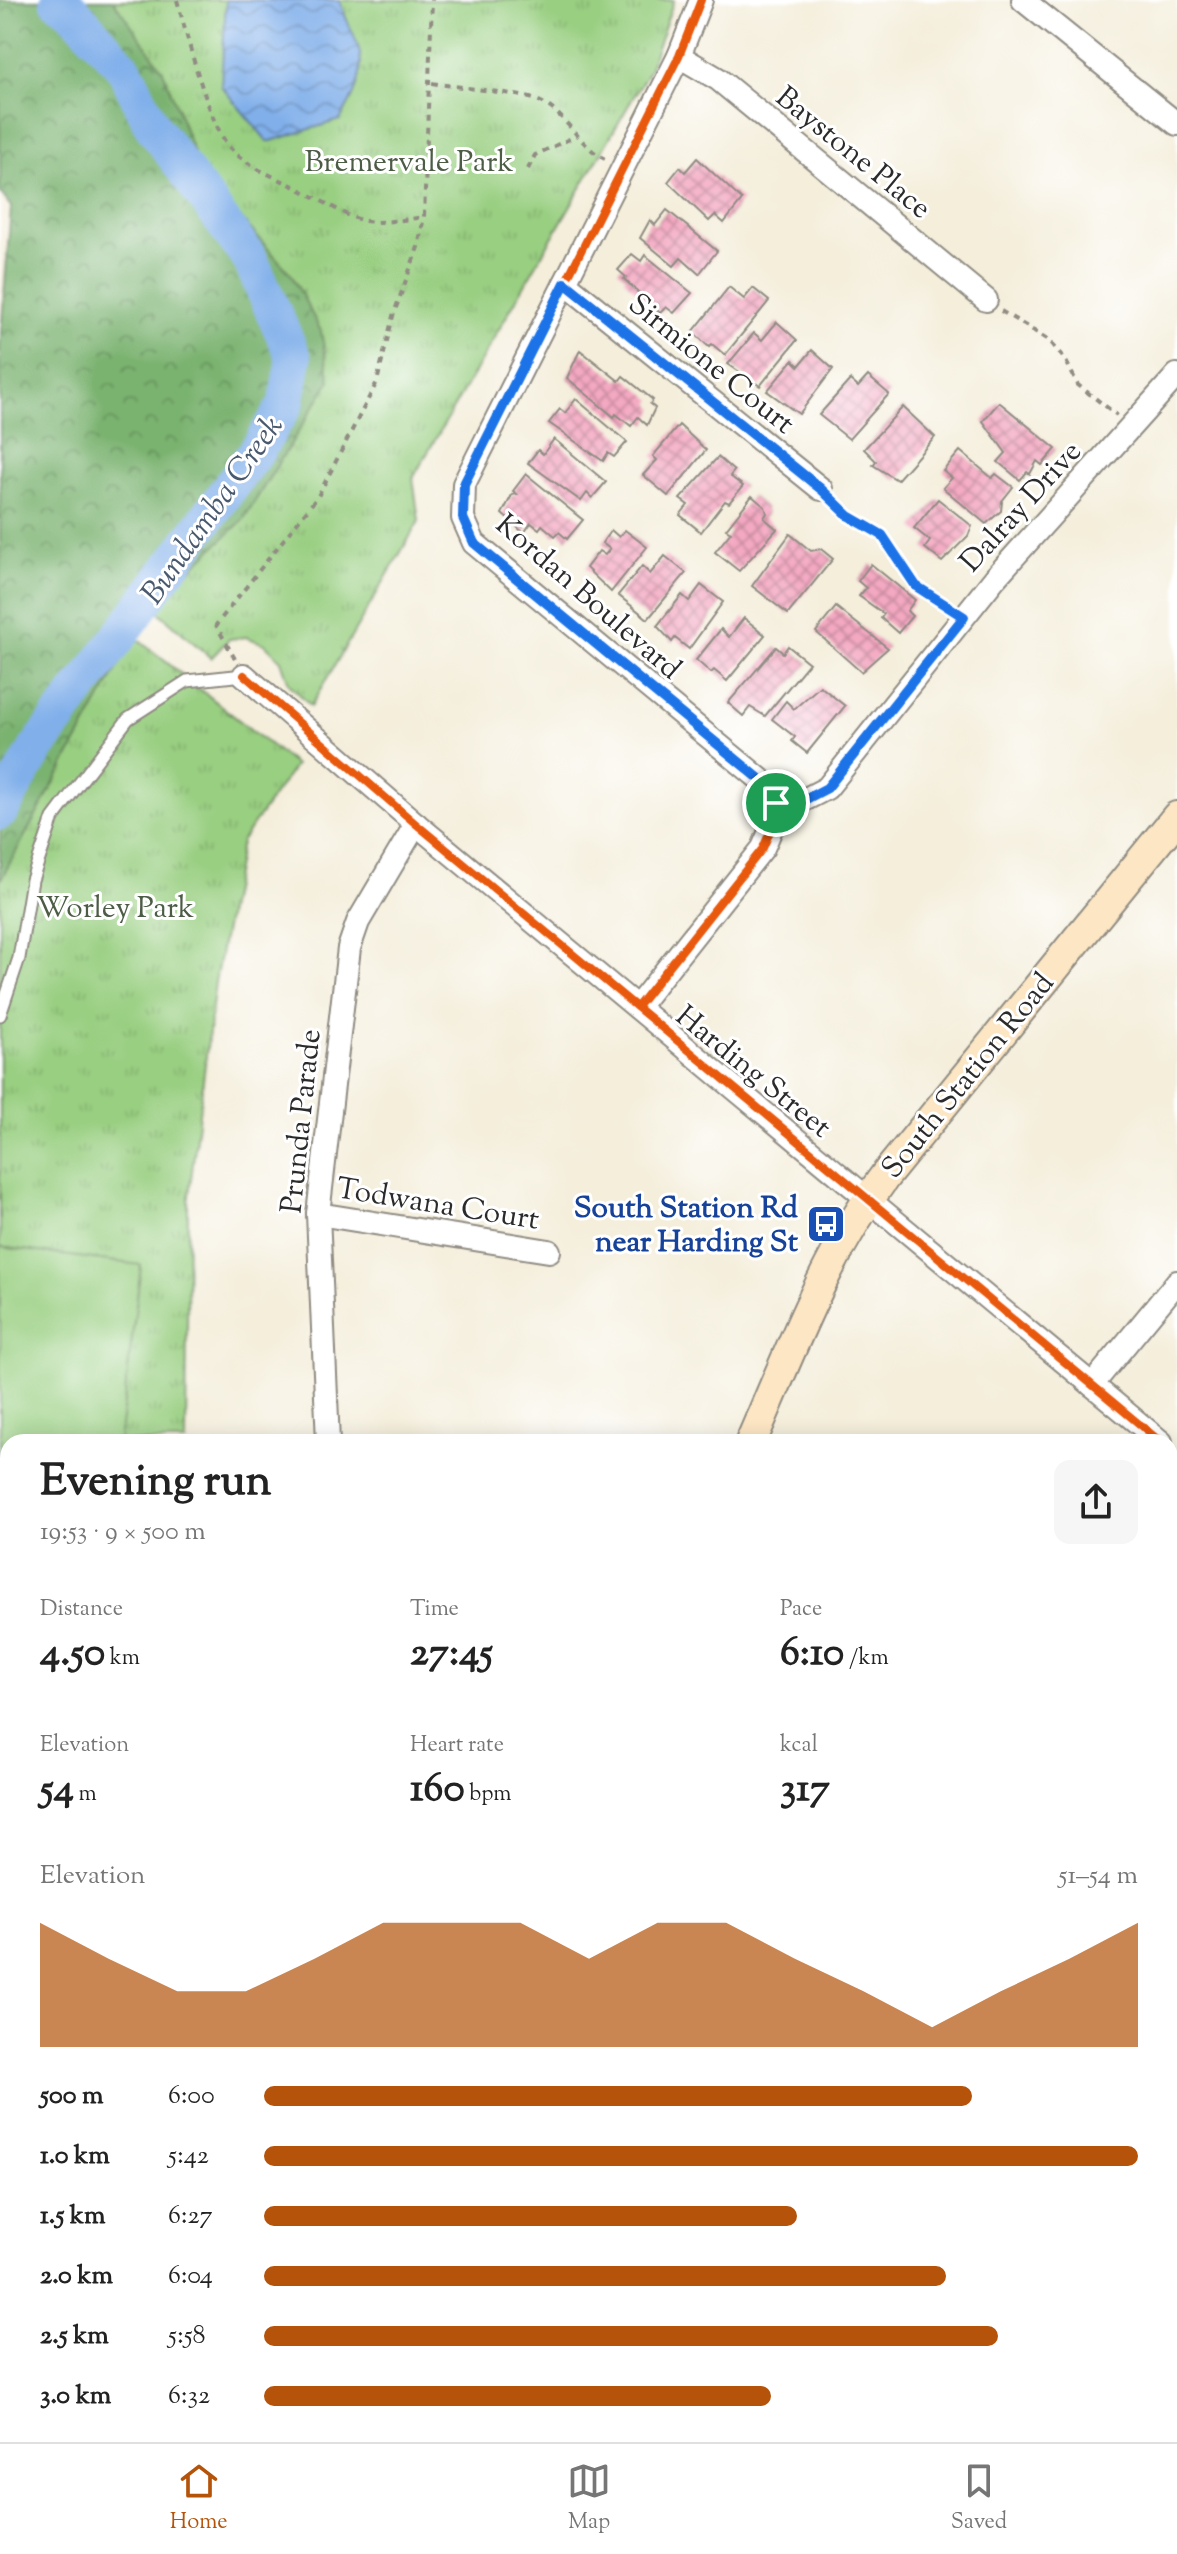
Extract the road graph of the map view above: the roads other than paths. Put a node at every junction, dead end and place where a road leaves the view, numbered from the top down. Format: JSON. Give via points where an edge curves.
{"nodes":[{"id":1,"x":701,"y":0,"type":"edge"},
{"id":2,"x":1023,"y":0,"type":"edge"},
{"id":3,"x":679,"y":56,"type":"junction"},
{"id":4,"x":1177,"y":124,"type":"edge"},
{"id":5,"x":565,"y":283,"type":"junction"},
{"id":6,"x":986,"y":300,"type":"road end"},
{"id":7,"x":1177,"y":375,"type":"edge"},
{"id":8,"x":821,"y":489,"type":"road end"},
{"id":9,"x":244,"y":675,"type":"joint"},
{"id":10,"x":776,"y":803,"type":"junction"},
{"id":11,"x":1177,"y":817,"type":"edge"},
{"id":12,"x":416,"y":824,"type":"junction"},
{"id":13,"x":637,"y":1007,"type":"junction"},
{"id":14,"x":0,"y":1015,"type":"edge"},
{"id":15,"x":868,"y":1198,"type":"junction"},
{"id":16,"x":318,"y":1214,"type":"junction"},
{"id":17,"x":549,"y":1251,"type":"dead end"},
{"id":18,"x":1177,"y":1282,"type":"edge"},
{"id":19,"x":1092,"y":1385,"type":"junction"},
{"id":20,"x":328,"y":1434,"type":"edge"},
{"id":21,"x":755,"y":1434,"type":"edge"},
{"id":22,"x":1151,"y":1434,"type":"edge"}],
"edges":[{"from":1,"to":3,"type":"street","name":"Kordan Boulevard"},
{"from":2,"to":4,"type":"street"},
{"from":3,"to":5,"type":"street","name":"Kordan Boulevard"},
{"from":3,"to":6,"type":"street","name":"Baystone Place","via":[[718,79]]},
{"from":5,"to":8,"type":"street","name":"Sirmione Court"},
{"from":5,"to":10,"type":"street","name":"Kordan Boulevard","via":[[464,484],[463,518],[474,543],[761,780]]},
{"from":7,"to":10,"type":"street","name":"Dalray Drive","via":[[964,617],[827,788],[804,800]]},
{"from":9,"to":12,"type":"street","name":"Harding Street"},
{"from":9,"to":14,"type":"lane","via":[[187,681],[128,719],[53,818],[32,880],[19,958]]},
{"from":10,"to":13,"type":"street","via":[[763,848]]},
{"from":11,"to":15,"type":"main road","name":"South Station Road"},
{"from":12,"to":13,"type":"street","name":"Harding Street"},
{"from":12,"to":16,"type":"street","name":"Prunda Parade","via":[[358,922],[349,948]]},
{"from":13,"to":15,"type":"street","name":"Harding Street"},
{"from":15,"to":19,"type":"street","name":"Harding Street"},
{"from":15,"to":21,"type":"main road","name":"South Station Road","via":[[832,1257]]},
{"from":16,"to":17,"type":"street","name":"Todwana Court"},
{"from":16,"to":20,"type":"street","name":"Prunda Parade"},
{"from":18,"to":19,"type":"street"},
{"from":19,"to":22,"type":"street","name":"Harding Street"}]}
